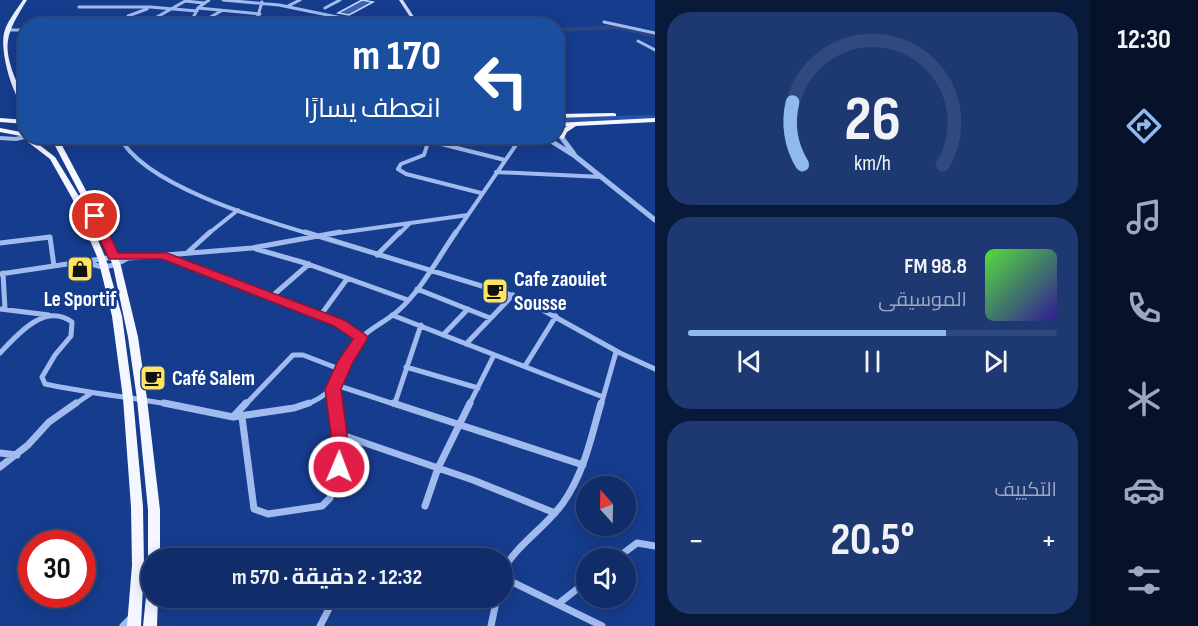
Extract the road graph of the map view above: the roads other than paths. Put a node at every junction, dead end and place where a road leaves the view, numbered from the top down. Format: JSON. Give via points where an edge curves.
{"nodes":[{"id":1,"x":25,"y":0,"type":"edge"},
{"id":2,"x":181,"y":0,"type":"edge"},
{"id":3,"x":187,"y":0,"type":"edge"},
{"id":4,"x":209,"y":0,"type":"edge"},
{"id":5,"x":223,"y":0,"type":"edge"},
{"id":6,"x":280,"y":0,"type":"edge"},
{"id":7,"x":300,"y":0,"type":"edge"},
{"id":8,"x":340,"y":0,"type":"edge"},
{"id":9,"x":401,"y":0,"type":"edge"},
{"id":10,"x":262,"y":2,"type":"edge"},
{"id":11,"x":204,"y":3,"type":"junction"},
{"id":12,"x":273,"y":4,"type":"junction"},
{"id":13,"x":287,"y":6,"type":"junction"},
{"id":14,"x":79,"y":7,"type":"dead end"},
{"id":15,"x":150,"y":7,"type":"junction"},
{"id":16,"x":173,"y":8,"type":"junction"},
{"id":17,"x":325,"y":8,"type":"dead end"},
{"id":18,"x":197,"y":9,"type":"junction"},
{"id":19,"x":186,"y":10,"type":"junction"},
{"id":20,"x":222,"y":10,"type":"junction"},
{"id":21,"x":260,"y":14,"type":"junction"},
{"id":22,"x":123,"y":18,"type":"edge"},
{"id":23,"x":156,"y":18,"type":"edge"},
{"id":24,"x":172,"y":18,"type":"edge"},
{"id":25,"x":193,"y":18,"type":"edge"},
{"id":26,"x":208,"y":18,"type":"edge"},
{"id":27,"x":258,"y":18,"type":"edge"},
{"id":28,"x":343,"y":18,"type":"edge"},
{"id":29,"x":413,"y":18,"type":"edge"},
{"id":30,"x":604,"y":22,"type":"dead end"},
{"id":31,"x":4,"y":32,"type":"edge"},
{"id":32,"x":655,"y":33,"type":"edge"},
{"id":33,"x":638,"y":41,"type":"dead end"},
{"id":34,"x":655,"y":50,"type":"edge"},
{"id":35,"x":16,"y":86,"type":"joint"},
{"id":36,"x":18,"y":90,"type":"edge"},
{"id":37,"x":655,"y":113,"type":"edge"},
{"id":38,"x":564,"y":116,"type":"edge"},
{"id":39,"x":18,"y":117,"type":"edge"},
{"id":40,"x":1,"y":120,"type":"edge"},
{"id":41,"x":655,"y":120,"type":"edge"},
{"id":42,"x":18,"y":121,"type":"edge"},
{"id":43,"x":576,"y":124,"type":"junction"},
{"id":44,"x":564,"y":125,"type":"edge"},
{"id":45,"x":0,"y":130,"type":"edge"},
{"id":46,"x":564,"y":133,"type":"edge"},
{"id":47,"x":18,"y":134,"type":"edge"},
{"id":48,"x":2,"y":138,"type":"edge"},
{"id":49,"x":18,"y":138,"type":"edge"},
{"id":50,"x":564,"y":140,"type":"edge"},
{"id":51,"x":34,"y":144,"type":"edge"},
{"id":52,"x":60,"y":144,"type":"edge"},
{"id":53,"x":121,"y":144,"type":"edge"},
{"id":54,"x":428,"y":144,"type":"edge"},
{"id":55,"x":448,"y":144,"type":"edge"},
{"id":56,"x":516,"y":144,"type":"edge"},
{"id":57,"x":556,"y":144,"type":"edge"},
{"id":58,"x":575,"y":156,"type":"junction"},
{"id":59,"x":505,"y":160,"type":"junction"},
{"id":60,"x":496,"y":172,"type":"junction"},
{"id":61,"x":602,"y":177,"type":"junction"},
{"id":62,"x":481,"y":194,"type":"junction"},
{"id":63,"x":238,"y":210,"type":"junction"},
{"id":64,"x":468,"y":215,"type":"junction"},
{"id":65,"x":655,"y":220,"type":"edge"},
{"id":66,"x":410,"y":223,"type":"junction"},
{"id":67,"x":322,"y":237,"type":"junction"},
{"id":68,"x":0,"y":243,"type":"edge"},
{"id":69,"x":252,"y":248,"type":"junction"},
{"id":70,"x":187,"y":254,"type":"junction"},
{"id":71,"x":163,"y":255,"type":"junction"},
{"id":72,"x":377,"y":255,"type":"junction"},
{"id":73,"x":129,"y":258,"type":"junction"},
{"id":74,"x":86,"y":261,"type":"junction"},
{"id":75,"x":115,"y":261,"type":"junction"},
{"id":76,"x":103,"y":264,"type":"junction"},
{"id":77,"x":309,"y":264,"type":"junction"},
{"id":78,"x":54,"y":266,"type":"junction"},
{"id":79,"x":429,"y":271,"type":"junction"},
{"id":80,"x":2,"y":274,"type":"edge"},
{"id":81,"x":347,"y":279,"type":"junction"},
{"id":82,"x":417,"y":289,"type":"junction"},
{"id":83,"x":513,"y":295,"type":"junction"},
{"id":84,"x":270,"y":298,"type":"junction"},
{"id":85,"x":408,"y":300,"type":"junction"},
{"id":86,"x":2,"y":309,"type":"edge"},
{"id":87,"x":468,"y":309,"type":"junction"},
{"id":88,"x":392,"y":315,"type":"junction"},
{"id":89,"x":51,"y":316,"type":"junction"},
{"id":90,"x":320,"y":316,"type":"junction"},
{"id":91,"x":556,"y":316,"type":"junction"},
{"id":92,"x":490,"y":318,"type":"junction"},
{"id":93,"x":421,"y":325,"type":"junction"},
{"id":94,"x":444,"y":334,"type":"junction"},
{"id":95,"x":361,"y":338,"type":"junction"},
{"id":96,"x":466,"y":344,"type":"junction"},
{"id":97,"x":0,"y":352,"type":"edge"},
{"id":98,"x":616,"y":352,"type":"junction"},
{"id":99,"x":494,"y":355,"type":"junction"},
{"id":100,"x":525,"y":366,"type":"junction"},
{"id":101,"x":406,"y":367,"type":"junction"},
{"id":102,"x":655,"y":369,"type":"edge"},
{"id":103,"x":342,"y":370,"type":"junction"},
{"id":104,"x":334,"y":387,"type":"junction"},
{"id":105,"x":478,"y":388,"type":"junction"},
{"id":106,"x":90,"y":394,"type":"junction"},
{"id":107,"x":603,"y":397,"type":"junction"},
{"id":108,"x":128,"y":398,"type":"junction"},
{"id":109,"x":142,"y":399,"type":"junction"},
{"id":110,"x":395,"y":403,"type":"junction"},
{"id":111,"x":233,"y":417,"type":"junction"},
{"id":112,"x":242,"y":417,"type":"junction"},
{"id":113,"x":461,"y":424,"type":"junction"},
{"id":114,"x":339,"y":434,"type":"junction"},
{"id":115,"x":0,"y":453,"type":"edge"},
{"id":116,"x":17,"y":455,"type":"junction"},
{"id":117,"x":583,"y":465,"type":"junction"},
{"id":118,"x":0,"y":467,"type":"edge"},
{"id":119,"x":438,"y":468,"type":"junction"},
{"id":120,"x":425,"y":506,"type":"dead end"},
{"id":121,"x":555,"y":513,"type":"junction"},
{"id":122,"x":655,"y":546,"type":"edge"},
{"id":123,"x":154,"y":548,"type":"edge"},
{"id":124,"x":630,"y":548,"type":"edge"},
{"id":125,"x":513,"y":554,"type":"edge"},
{"id":126,"x":513,"y":582,"type":"edge"},
{"id":127,"x":576,"y":590,"type":"edge"},
{"id":128,"x":558,"y":604,"type":"junction"},
{"id":129,"x":151,"y":608,"type":"edge"},
{"id":130,"x":329,"y":608,"type":"edge"},
{"id":131,"x":494,"y":608,"type":"edge"},
{"id":132,"x":136,"y":614,"type":"junction"},
{"id":133,"x":123,"y":626,"type":"edge"},
{"id":134,"x":134,"y":626,"type":"edge"},
{"id":135,"x":150,"y":626,"type":"edge"},
{"id":136,"x":320,"y":626,"type":"edge"},
{"id":137,"x":490,"y":626,"type":"edge"},
{"id":138,"x":602,"y":626,"type":"edge"}],
"edges":[{"from":1,"to":31,"type":"main road"},
{"from":2,"to":3,"type":"street"},
{"from":3,"to":11,"type":"street"},
{"from":3,"to":16,"type":"street"},
{"from":4,"to":11,"type":"street"},
{"from":5,"to":10,"type":"street"},
{"from":6,"to":12,"type":"street"},
{"from":7,"to":13,"type":"street"},
{"from":8,"to":17,"type":"street"},
{"from":9,"to":29,"type":"main road"},
{"from":10,"to":12,"type":"street"},
{"from":10,"to":21,"type":"street"},
{"from":11,"to":18,"type":"street"},
{"from":12,"to":13,"type":"street"},
{"from":13,"to":28,"type":"street"},
{"from":14,"to":15,"type":"street"},
{"from":15,"to":16,"type":"street"},
{"from":15,"to":22,"type":"street"},
{"from":16,"to":19,"type":"street"},
{"from":16,"to":23,"type":"street"},
{"from":18,"to":19,"type":"street"},
{"from":18,"to":20,"type":"street"},
{"from":18,"to":25,"type":"street"},
{"from":19,"to":24,"type":"street"},
{"from":20,"to":21,"type":"street"},
{"from":20,"to":26,"type":"street"},
{"from":21,"to":27,"type":"street"},
{"from":30,"to":32,"type":"street"},
{"from":31,"to":35,"type":"main road"},
{"from":33,"to":34,"type":"street"},
{"from":35,"to":36,"type":"main road"},
{"from":37,"to":38,"type":"highway"},
{"from":39,"to":40,"type":"highway"},
{"from":40,"to":42,"type":"highway"},
{"from":41,"to":43,"type":"highway"},
{"from":43,"to":44,"type":"highway"},
{"from":43,"to":46,"type":"highway"},
{"from":45,"to":47,"type":"highway"},
{"from":48,"to":49,"type":"street"},
{"from":50,"to":58,"type":"street"},
{"from":51,"to":76,"type":"highway","via":[[56,163],[76,198]]},
{"from":52,"to":75,"type":"highway"},
{"from":53,"to":63,"type":"street","via":[[148,169]]},
{"from":54,"to":62,"type":"street","via":[[424,155],[398,169]]},
{"from":55,"to":59,"type":"street"},
{"from":56,"to":59,"type":"street"},
{"from":57,"to":58,"type":"street"},
{"from":58,"to":61,"type":"street"},
{"from":59,"to":60,"type":"street"},
{"from":60,"to":61,"type":"street"},
{"from":60,"to":62,"type":"street"},
{"from":61,"to":65,"type":"street"},
{"from":62,"to":64,"type":"street"},
{"from":63,"to":67,"type":"street"},
{"from":63,"to":70,"type":"street"},
{"from":64,"to":66,"type":"street"},
{"from":64,"to":79,"type":"street"},
{"from":66,"to":67,"type":"street"},
{"from":66,"to":72,"type":"street"},
{"from":67,"to":69,"type":"street"},
{"from":67,"to":72,"type":"street"},
{"from":68,"to":78,"type":"street","via":[[50,237]]},
{"from":69,"to":70,"type":"street"},
{"from":69,"to":77,"type":"street"},
{"from":70,"to":71,"type":"street"},
{"from":71,"to":73,"type":"street"},
{"from":71,"to":84,"type":"street"},
{"from":72,"to":79,"type":"street"},
{"from":73,"to":75,"type":"street"},
{"from":73,"to":75,"type":"street"},
{"from":74,"to":76,"type":"street"},
{"from":74,"to":76,"type":"street"},
{"from":74,"to":78,"type":"street"},
{"from":75,"to":76,"type":"street"},
{"from":75,"to":76,"type":"street"},
{"from":75,"to":109,"type":"highway","via":[[133,337]]},
{"from":76,"to":108,"type":"highway","via":[[117,316]]},
{"from":77,"to":81,"type":"street"},
{"from":77,"to":84,"type":"street"},
{"from":78,"to":80,"type":"street"},
{"from":79,"to":82,"type":"street"},
{"from":79,"to":83,"type":"street"},
{"from":80,"to":86,"type":"street"},
{"from":81,"to":85,"type":"street"},
{"from":81,"to":90,"type":"street"},
{"from":82,"to":85,"type":"street"},
{"from":82,"to":87,"type":"street"},
{"from":83,"to":91,"type":"street"},
{"from":83,"to":92,"type":"street"},
{"from":84,"to":90,"type":"street"},
{"from":85,"to":88,"type":"street"},
{"from":86,"to":89,"type":"street"},
{"from":87,"to":92,"type":"street"},
{"from":87,"to":94,"type":"street"},
{"from":88,"to":93,"type":"street"},
{"from":88,"to":95,"type":"street"},
{"from":89,"to":97,"type":"street","via":[[28,325]]},
{"from":89,"to":106,"type":"street","via":[[71,320],[71,336],[51,361],[42,381]]},
{"from":90,"to":95,"type":"street","via":[[346,326]]},
{"from":91,"to":98,"type":"street"},
{"from":91,"to":100,"type":"street"},
{"from":92,"to":96,"type":"street"},
{"from":93,"to":94,"type":"street"},
{"from":93,"to":101,"type":"street"},
{"from":94,"to":96,"type":"street"},
{"from":95,"to":103,"type":"street"},
{"from":96,"to":99,"type":"street"},
{"from":98,"to":102,"type":"street"},
{"from":98,"to":107,"type":"street"},
{"from":99,"to":100,"type":"street"},
{"from":99,"to":105,"type":"street"},
{"from":100,"to":107,"type":"street"},
{"from":101,"to":105,"type":"street"},
{"from":101,"to":110,"type":"street"},
{"from":103,"to":104,"type":"street"},
{"from":103,"to":111,"type":"street","via":[[293,355]]},
{"from":104,"to":110,"type":"street"},
{"from":104,"to":112,"type":"street","via":[[305,405]]},
{"from":104,"to":114,"type":"street"},
{"from":105,"to":113,"type":"street"},
{"from":106,"to":108,"type":"street"},
{"from":106,"to":116,"type":"street","via":[[49,422]]},
{"from":107,"to":117,"type":"street"},
{"from":108,"to":109,"type":"street"},
{"from":108,"to":132,"type":"highway","via":[[137,507]]},
{"from":109,"to":111,"type":"street"},
{"from":109,"to":123,"type":"highway","via":[[154,510]]},
{"from":110,"to":113,"type":"street"},
{"from":111,"to":112,"type":"street"},
{"from":112,"to":114,"type":"street","via":[[252,506],[262,513],[327,504],[339,467]]},
{"from":113,"to":117,"type":"street"},
{"from":113,"to":119,"type":"street"},
{"from":114,"to":119,"type":"street"},
{"from":115,"to":116,"type":"street"},
{"from":116,"to":118,"type":"street"},
{"from":117,"to":121,"type":"street"},
{"from":119,"to":120,"type":"street"},
{"from":119,"to":121,"type":"street"},
{"from":121,"to":125,"type":"street"},
{"from":122,"to":124,"type":"street","via":[[637,543]]},
{"from":126,"to":128,"type":"street"},
{"from":127,"to":128,"type":"street"},
{"from":128,"to":138,"type":"street"},
{"from":129,"to":135,"type":"highway"},
{"from":130,"to":136,"type":"street"},
{"from":131,"to":137,"type":"street"},
{"from":132,"to":133,"type":"street"},
{"from":132,"to":134,"type":"highway"}]}
